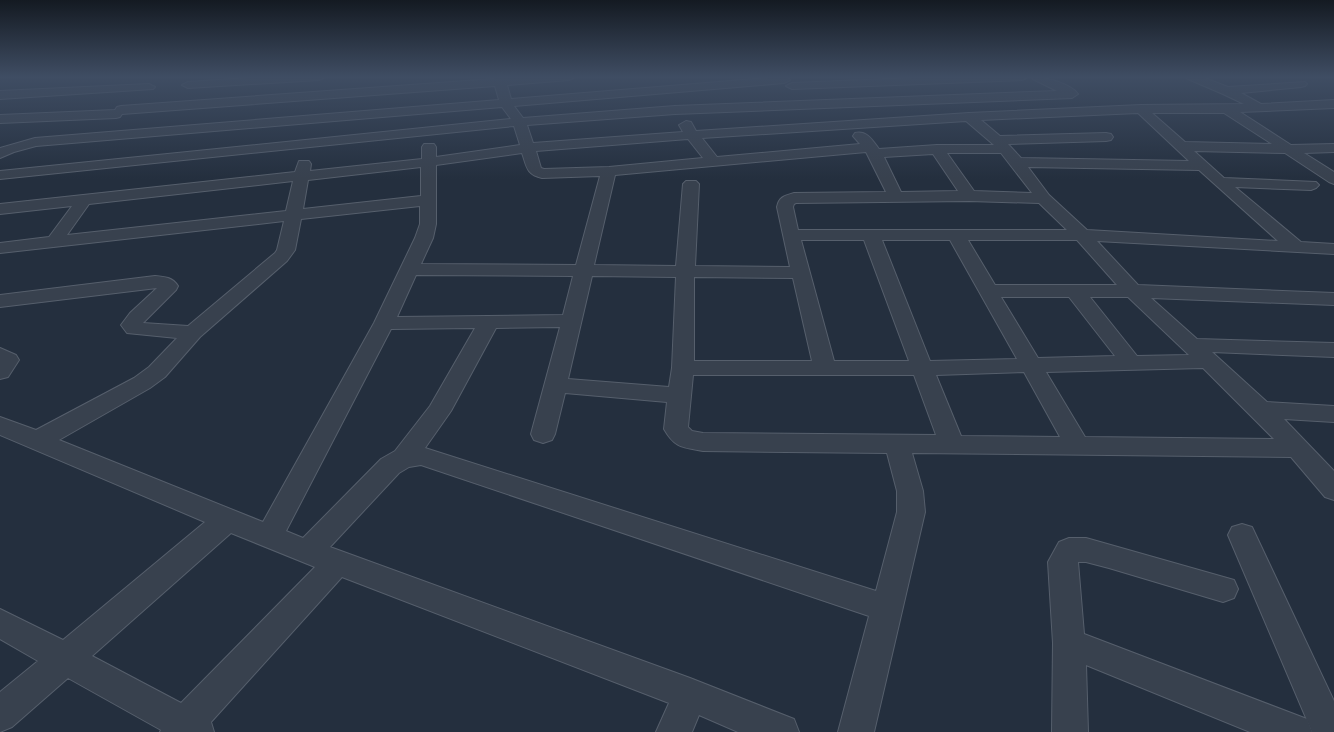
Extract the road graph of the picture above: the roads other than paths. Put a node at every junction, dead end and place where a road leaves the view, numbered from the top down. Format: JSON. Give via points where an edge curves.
{"nodes":[{"id":1,"x":48,"y":111,"type":"edge"},
{"id":2,"x":130,"y":111,"type":"edge"},
{"id":3,"x":317,"y":111,"type":"edge"},
{"id":4,"x":406,"y":111,"type":"edge"},
{"id":5,"x":422,"y":111,"type":"edge"},
{"id":6,"x":512,"y":111,"type":"edge"},
{"id":7,"x":660,"y":111,"type":"edge"},
{"id":8,"x":676,"y":111,"type":"edge"},
{"id":9,"x":828,"y":111,"type":"edge"},
{"id":10,"x":901,"y":111,"type":"edge"},
{"id":11,"x":1106,"y":111,"type":"edge"},
{"id":12,"x":1143,"y":111,"type":"edge"},
{"id":13,"x":1230,"y":111,"type":"edge"},
{"id":14,"x":119,"y":112,"type":"junction"},
{"id":15,"x":1076,"y":113,"type":"junction"},
{"id":16,"x":39,"y":117,"type":"junction"},
{"id":17,"x":969,"y":117,"type":"junction"},
{"id":18,"x":314,"y":118,"type":"junction"},
{"id":19,"x":2,"y":120,"type":"edge"},
{"id":20,"x":914,"y":120,"type":"junction"},
{"id":21,"x":519,"y":122,"type":"junction"},
{"id":22,"x":846,"y":124,"type":"junction"},
{"id":23,"x":96,"y":132,"type":"dead end"},
{"id":24,"x":428,"y":132,"type":"junction"},
{"id":25,"x":138,"y":133,"type":"junction"},
{"id":26,"x":692,"y":134,"type":"junction"},
{"id":27,"x":1106,"y":137,"type":"junction"},
{"id":28,"x":310,"y":144,"type":"junction"},
{"id":29,"x":1001,"y":145,"type":"junction"},
{"id":30,"x":1181,"y":146,"type":"junction"},
{"id":31,"x":527,"y":148,"type":"junction"},
{"id":32,"x":1334,"y":148,"type":"edge"},
{"id":33,"x":937,"y":149,"type":"junction"},
{"id":34,"x":1286,"y":149,"type":"junction"},
{"id":35,"x":872,"y":150,"type":"junction"},
{"id":36,"x":0,"y":154,"type":"edge"},
{"id":37,"x":430,"y":162,"type":"junction"},
{"id":38,"x":714,"y":162,"type":"junction"},
{"id":39,"x":1018,"y":162,"type":"junction"},
{"id":40,"x":110,"y":164,"type":"junction"},
{"id":41,"x":1143,"y":165,"type":"junction"},
{"id":42,"x":1203,"y":166,"type":"junction"},
{"id":43,"x":609,"y":171,"type":"junction"},
{"id":44,"x":0,"y":175,"type":"edge"},
{"id":45,"x":300,"y":176,"type":"junction"},
{"id":46,"x":1334,"y":180,"type":"edge"},
{"id":47,"x":1220,"y":182,"type":"junction"},
{"id":48,"x":691,"y":184,"type":"dead end"},
{"id":49,"x":1311,"y":185,"type":"dead end"},
{"id":50,"x":895,"y":196,"type":"junction"},
{"id":51,"x":969,"y":196,"type":"junction"},
{"id":52,"x":1043,"y":198,"type":"junction"},
{"id":53,"x":85,"y":200,"type":"junction"},
{"id":54,"x":429,"y":200,"type":"junction"},
{"id":55,"x":0,"y":209,"type":"edge"},
{"id":56,"x":293,"y":216,"type":"junction"},
{"id":57,"x":791,"y":235,"type":"junction"},
{"id":58,"x":871,"y":235,"type":"junction"},
{"id":59,"x":956,"y":235,"type":"junction"},
{"id":60,"x":1082,"y":235,"type":"junction"},
{"id":61,"x":54,"y":242,"type":"junction"},
{"id":62,"x":1296,"y":247,"type":"junction"},
{"id":63,"x":0,"y":248,"type":"edge"},
{"id":64,"x":1334,"y":249,"type":"edge"},
{"id":65,"x":410,"y":269,"type":"junction"},
{"id":66,"x":584,"y":270,"type":"junction"},
{"id":67,"x":685,"y":272,"type":"junction"},
{"id":68,"x":801,"y":273,"type":"junction"},
{"id":69,"x":1134,"y":290,"type":"junction"},
{"id":70,"x":988,"y":291,"type":"junction"},
{"id":71,"x":1075,"y":291,"type":"junction"},
{"id":72,"x":1334,"y":298,"type":"edge"},
{"id":73,"x":0,"y":301,"type":"edge"},
{"id":74,"x":572,"y":321,"type":"junction"},
{"id":75,"x":489,"y":322,"type":"junction"},
{"id":76,"x":384,"y":323,"type":"junction"},
{"id":77,"x":193,"y":333,"type":"junction"},
{"id":78,"x":1191,"y":345,"type":"junction"},
{"id":79,"x":1334,"y":350,"type":"edge"},
{"id":80,"x":0,"y":355,"type":"edge"},
{"id":81,"x":1207,"y":361,"type":"junction"},
{"id":82,"x":1131,"y":363,"type":"junction"},
{"id":83,"x":1031,"y":365,"type":"junction"},
{"id":84,"x":683,"y":368,"type":"junction"},
{"id":85,"x":825,"y":368,"type":"junction"},
{"id":86,"x":923,"y":368,"type":"junction"},
{"id":87,"x":0,"y":372,"type":"edge"},
{"id":88,"x":556,"y":385,"type":"junction"},
{"id":89,"x":680,"y":395,"type":"junction"},
{"id":90,"x":1261,"y":410,"type":"junction"},
{"id":91,"x":1334,"y":414,"type":"edge"},
{"id":92,"x":0,"y":425,"type":"edge"},
{"id":93,"x":543,"y":434,"type":"dead end"},
{"id":94,"x":37,"y":441,"type":"junction"},
{"id":95,"x":897,"y":444,"type":"junction"},
{"id":96,"x":952,"y":445,"type":"junction"},
{"id":97,"x":1078,"y":446,"type":"junction"},
{"id":98,"x":1297,"y":448,"type":"junction"},
{"id":99,"x":404,"y":458,"type":"junction"},
{"id":100,"x":1334,"y":490,"type":"edge"},
{"id":101,"x":227,"y":520,"type":"junction"},
{"id":102,"x":1242,"y":535,"type":"dead end"},
{"id":103,"x":269,"y":537,"type":"junction"},
{"id":104,"x":308,"y":552,"type":"junction"},
{"id":105,"x":337,"y":563,"type":"junction"},
{"id":106,"x":1223,"y":589,"type":"dead end"},
{"id":107,"x":887,"y":608,"type":"junction"},
{"id":108,"x":0,"y":623,"type":"edge"},
{"id":109,"x":1069,"y":643,"type":"junction"},
{"id":110,"x":65,"y":659,"type":"junction"},
{"id":111,"x":690,"y":695,"type":"junction"},
{"id":112,"x":0,"y":715,"type":"edge"},
{"id":113,"x":187,"y":730,"type":"edge"},
{"id":114,"x":674,"y":732,"type":"edge"},
{"id":115,"x":781,"y":732,"type":"edge"},
{"id":116,"x":856,"y":732,"type":"edge"},
{"id":117,"x":1070,"y":732,"type":"edge"},
{"id":118,"x":1294,"y":732,"type":"edge"},
{"id":119,"x":1330,"y":732,"type":"edge"}],
"edges":[{"from":1,"to":16,"type":"street"},
{"from":2,"to":14,"type":"street"},
{"from":3,"to":18,"type":"street"},
{"from":4,"to":18,"type":"street"},
{"from":5,"to":24,"type":"street"},
{"from":6,"to":21,"type":"street"},
{"from":7,"to":21,"type":"street"},
{"from":8,"to":26,"type":"street"},
{"from":9,"to":22,"type":"street"},
{"from":10,"to":20,"type":"street"},
{"from":11,"to":15,"type":"street"},
{"from":12,"to":30,"type":"street"},
{"from":13,"to":34,"type":"street"},
{"from":14,"to":16,"type":"street"},
{"from":14,"to":23,"type":"street"},
{"from":15,"to":17,"type":"street"},
{"from":15,"to":27,"type":"street"},
{"from":16,"to":19,"type":"street"},
{"from":17,"to":20,"type":"street"},
{"from":17,"to":29,"type":"street"},
{"from":18,"to":25,"type":"street"},
{"from":18,"to":28,"type":"street"},
{"from":20,"to":22,"type":"street"},
{"from":21,"to":24,"type":"street"},
{"from":21,"to":31,"type":"street"},
{"from":22,"to":26,"type":"street"},
{"from":22,"to":35,"type":"street","via":[[866,140]]},
{"from":24,"to":28,"type":"street"},
{"from":24,"to":37,"type":"street"},
{"from":25,"to":36,"type":"street","via":[[35,142]]},
{"from":25,"to":40,"type":"street"},
{"from":26,"to":31,"type":"street"},
{"from":26,"to":38,"type":"street"},
{"from":27,"to":29,"type":"street"},
{"from":27,"to":41,"type":"street"},
{"from":28,"to":40,"type":"street"},
{"from":28,"to":45,"type":"street"},
{"from":29,"to":33,"type":"street"},
{"from":29,"to":39,"type":"street"},
{"from":30,"to":34,"type":"street"},
{"from":30,"to":42,"type":"street"},
{"from":31,"to":37,"type":"street"},
{"from":31,"to":43,"type":"street","via":[[535,171],[542,174]]},
{"from":32,"to":34,"type":"street"},
{"from":33,"to":35,"type":"street"},
{"from":33,"to":51,"type":"street"},
{"from":34,"to":46,"type":"street"},
{"from":35,"to":38,"type":"street"},
{"from":35,"to":50,"type":"street"},
{"from":37,"to":45,"type":"street"},
{"from":37,"to":54,"type":"street"},
{"from":38,"to":43,"type":"street"},
{"from":39,"to":41,"type":"street"},
{"from":39,"to":52,"type":"street"},
{"from":40,"to":44,"type":"street"},
{"from":41,"to":42,"type":"street"},
{"from":42,"to":47,"type":"street"},
{"from":43,"to":66,"type":"street"},
{"from":45,"to":53,"type":"street"},
{"from":45,"to":56,"type":"street"},
{"from":47,"to":49,"type":"street"},
{"from":47,"to":62,"type":"street"},
{"from":48,"to":67,"type":"street"},
{"from":50,"to":51,"type":"street"},
{"from":50,"to":57,"type":"street","via":[[794,198],[786,201]]},
{"from":51,"to":52,"type":"street"},
{"from":52,"to":60,"type":"street"},
{"from":53,"to":55,"type":"street"},
{"from":53,"to":61,"type":"street"},
{"from":54,"to":56,"type":"street"},
{"from":54,"to":65,"type":"street","via":[[428,224]]},
{"from":56,"to":61,"type":"street"},
{"from":56,"to":77,"type":"street","via":[[286,250],[281,257]]},
{"from":57,"to":58,"type":"street"},
{"from":57,"to":68,"type":"street"},
{"from":58,"to":59,"type":"street"},
{"from":58,"to":86,"type":"street"},
{"from":59,"to":60,"type":"street"},
{"from":59,"to":70,"type":"street"},
{"from":60,"to":62,"type":"street"},
{"from":60,"to":69,"type":"street"},
{"from":61,"to":63,"type":"street"},
{"from":62,"to":64,"type":"street"},
{"from":65,"to":66,"type":"street"},
{"from":65,"to":76,"type":"street"},
{"from":66,"to":67,"type":"street"},
{"from":66,"to":74,"type":"street"},
{"from":67,"to":68,"type":"street"},
{"from":67,"to":84,"type":"street"},
{"from":68,"to":85,"type":"street"},
{"from":69,"to":71,"type":"street"},
{"from":69,"to":72,"type":"street"},
{"from":69,"to":78,"type":"street"},
{"from":70,"to":71,"type":"street"},
{"from":70,"to":83,"type":"street"},
{"from":71,"to":82,"type":"street"},
{"from":73,"to":77,"type":"street","via":[[155,282],[165,283],[168,286],[166,290],[131,325],[134,329]]},
{"from":74,"to":75,"type":"street"},
{"from":74,"to":88,"type":"street"},
{"from":75,"to":76,"type":"street"},
{"from":75,"to":99,"type":"street","via":[[439,411]]},
{"from":76,"to":103,"type":"street"},
{"from":77,"to":94,"type":"street","via":[[157,372],[142,383]]},
{"from":78,"to":79,"type":"street"},
{"from":78,"to":81,"type":"street"},
{"from":80,"to":87,"type":"street","via":[[8,360]]},
{"from":81,"to":82,"type":"street"},
{"from":81,"to":90,"type":"street"},
{"from":82,"to":83,"type":"street"},
{"from":83,"to":86,"type":"street"},
{"from":83,"to":97,"type":"street"},
{"from":84,"to":85,"type":"street"},
{"from":84,"to":89,"type":"street"},
{"from":85,"to":86,"type":"street"},
{"from":86,"to":96,"type":"street"},
{"from":88,"to":89,"type":"street"},
{"from":88,"to":93,"type":"street"},
{"from":89,"to":95,"type":"street","via":[[676,429],[686,439],[703,442]]},
{"from":90,"to":91,"type":"street"},
{"from":90,"to":98,"type":"street"},
{"from":92,"to":94,"type":"street"},
{"from":94,"to":101,"type":"street"},
{"from":95,"to":96,"type":"street"},
{"from":95,"to":107,"type":"street","via":[[910,491],[911,512]]},
{"from":96,"to":97,"type":"street"},
{"from":97,"to":98,"type":"street"},
{"from":98,"to":100,"type":"street"},
{"from":99,"to":104,"type":"street","via":[[390,466]]},
{"from":99,"to":107,"type":"street","via":[[422,456]]},
{"from":101,"to":103,"type":"street"},
{"from":101,"to":110,"type":"street"},
{"from":102,"to":119,"type":"street"},
{"from":103,"to":104,"type":"street"},
{"from":104,"to":105,"type":"street"},
{"from":105,"to":111,"type":"street"},
{"from":105,"to":113,"type":"street"},
{"from":106,"to":109,"type":"street","via":[[1086,550],[1069,550],[1063,562]]},
{"from":107,"to":116,"type":"street"},
{"from":108,"to":110,"type":"street"},
{"from":109,"to":117,"type":"street"},
{"from":109,"to":118,"type":"street"},
{"from":110,"to":112,"type":"street"},
{"from":110,"to":113,"type":"street"},
{"from":111,"to":114,"type":"street"},
{"from":111,"to":115,"type":"street"}]}
